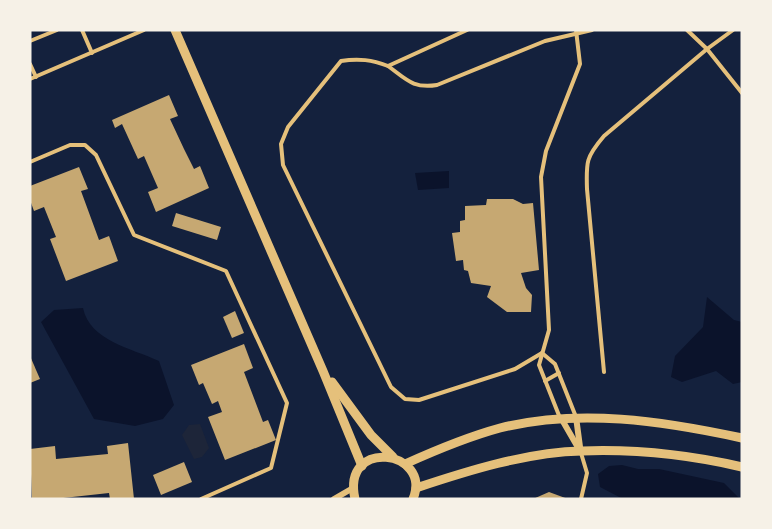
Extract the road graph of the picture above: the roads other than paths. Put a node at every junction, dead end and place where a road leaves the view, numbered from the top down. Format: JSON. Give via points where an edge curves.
{"nodes":[{"id":1,"x":57,"y":30,"type":"edge"},
{"id":2,"x":82,"y":30,"type":"edge"},
{"id":3,"x":144,"y":30,"type":"edge"},
{"id":4,"x":175,"y":30,"type":"edge"},
{"id":5,"x":467,"y":30,"type":"edge"},
{"id":6,"x":592,"y":30,"type":"edge"},
{"id":7,"x":687,"y":30,"type":"edge"},
{"id":8,"x":733,"y":30,"type":"edge"},
{"id":9,"x":577,"y":32,"type":"edge"},
{"id":10,"x":30,"y":41,"type":"edge"},
{"id":11,"x":707,"y":49,"type":"junction"},
{"id":12,"x":92,"y":53,"type":"junction"},
{"id":13,"x":30,"y":64,"type":"edge"},
{"id":14,"x":388,"y":66,"type":"junction"},
{"id":15,"x":36,"y":77,"type":"junction"},
{"id":16,"x":30,"y":79,"type":"edge"},
{"id":17,"x":742,"y":93,"type":"edge"},
{"id":18,"x":30,"y":162,"type":"edge"},
{"id":19,"x":542,"y":353,"type":"junction"},
{"id":20,"x":323,"y":371,"type":"junction"},
{"id":21,"x":603,"y":372,"type":"dead end"},
{"id":22,"x":559,"y":373,"type":"junction"},
{"id":23,"x":545,"y":381,"type":"junction"},
{"id":24,"x":576,"y":417,"type":"junction"},
{"id":25,"x":561,"y":418,"type":"junction"},
{"id":26,"x":742,"y":438,"type":"edge"},
{"id":27,"x":580,"y":451,"type":"junction"},
{"id":28,"x":393,"y":457,"type":"junction"},
{"id":29,"x":405,"y":464,"type":"junction"},
{"id":30,"x":362,"y":466,"type":"junction"},
{"id":31,"x":742,"y":467,"type":"edge"},
{"id":32,"x":353,"y":488,"type":"junction"},
{"id":33,"x":416,"y":488,"type":"junction"},
{"id":34,"x":201,"y":499,"type":"edge"},
{"id":35,"x":334,"y":499,"type":"edge"},
{"id":36,"x":355,"y":499,"type":"edge"},
{"id":37,"x":413,"y":499,"type":"edge"},
{"id":38,"x":581,"y":499,"type":"edge"}],
"edges":[{"from":1,"to":10,"type":"lane"},
{"from":2,"to":12,"type":"lane"},
{"from":3,"to":12,"type":"lane"},
{"from":4,"to":20,"type":"street"},
{"from":5,"to":14,"type":"lane"},
{"from":6,"to":9,"type":"lane"},
{"from":7,"to":11,"type":"lane"},
{"from":8,"to":11,"type":"lane"},
{"from":9,"to":14,"type":"lane","via":[[437,85],[411,84]]},
{"from":9,"to":19,"type":"lane","via":[[580,64],[546,151],[541,177],[549,330]]},
{"from":11,"to":17,"type":"lane"},
{"from":11,"to":21,"type":"lane","via":[[604,136],[590,153],[587,189]]},
{"from":12,"to":15,"type":"lane"},
{"from":13,"to":15,"type":"lane"},
{"from":14,"to":19,"type":"lane","via":[[356,58],[341,61],[288,127],[281,144],[283,165],[391,387],[405,399],[419,400],[515,369]]},
{"from":15,"to":16,"type":"lane"},
{"from":18,"to":34,"type":"lane","via":[[70,145],[85,145],[96,155],[134,235],[225,271],[287,404],[271,468]]},
{"from":19,"to":22,"type":"lane"},
{"from":19,"to":23,"type":"lane","via":[[539,365]]},
{"from":20,"to":28,"type":"street","via":[[371,435]]},
{"from":20,"to":30,"type":"street"},
{"from":22,"to":23,"type":"lane"},
{"from":22,"to":24,"type":"lane"},
{"from":23,"to":25,"type":"lane"},
{"from":24,"to":25,"type":"street"},
{"from":24,"to":26,"type":"street","via":[[661,423]]},
{"from":24,"to":27,"type":"street"},
{"from":25,"to":27,"type":"street"},
{"from":25,"to":29,"type":"street","via":[[500,428]]},
{"from":27,"to":31,"type":"street","via":[[666,454]]},
{"from":27,"to":33,"type":"street","via":[[473,469]]},
{"from":27,"to":38,"type":"lane","via":[[586,473]]},
{"from":28,"to":29,"type":"street"},
{"from":28,"to":30,"type":"street","via":[[370,459]]},
{"from":29,"to":33,"type":"street"},
{"from":30,"to":32,"type":"street"},
{"from":32,"to":35,"type":"street"},
{"from":32,"to":36,"type":"street"},
{"from":33,"to":37,"type":"street"}]}
